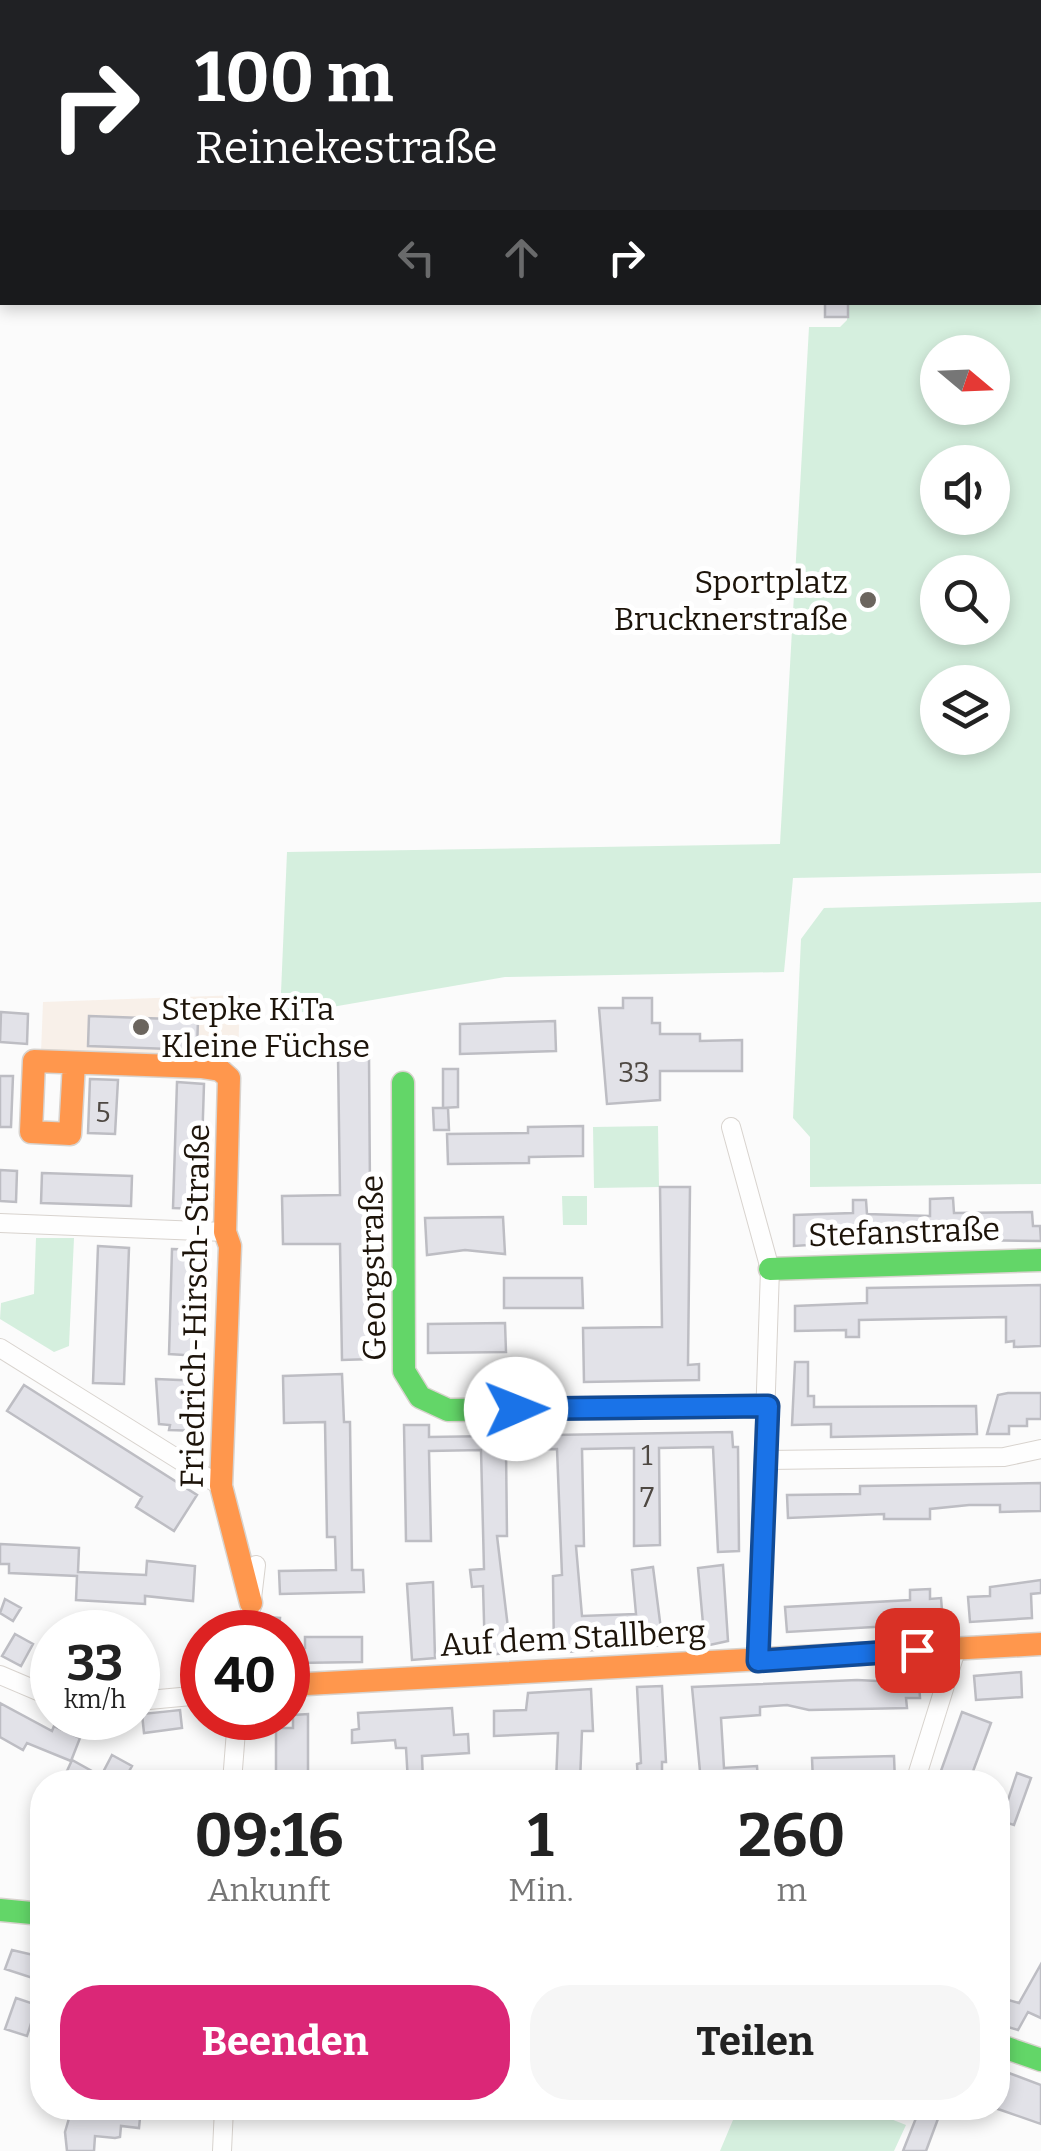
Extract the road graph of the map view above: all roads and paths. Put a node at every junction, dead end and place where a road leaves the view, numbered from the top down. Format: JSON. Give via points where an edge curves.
{"nodes":[{"id":1,"x":74,"y":1063,"type":"dead end"},
{"id":2,"x":403,"y":1083,"type":"dead end"},
{"id":3,"x":731,"y":1127,"type":"dead end"},
{"id":4,"x":0,"y":1223,"type":"edge"},
{"id":5,"x":225,"y":1232,"type":"junction"},
{"id":6,"x":1041,"y":1260,"type":"edge"},
{"id":7,"x":770,"y":1269,"type":"junction"},
{"id":8,"x":0,"y":1348,"type":"edge"},
{"id":9,"x":768,"y":1406,"type":"junction"},
{"id":10,"x":1041,"y":1449,"type":"edge"},
{"id":11,"x":767,"y":1460,"type":"junction"},
{"id":12,"x":221,"y":1486,"type":"junction"},
{"id":13,"x":256,"y":1565,"type":"dead end"},
{"id":14,"x":251,"y":1603,"type":"junction"},
{"id":15,"x":250,"y":1610,"type":"edge"},
{"id":16,"x":1041,"y":1644,"type":"edge"},
{"id":17,"x":957,"y":1647,"type":"junction"},
{"id":18,"x":758,"y":1661,"type":"junction"},
{"id":19,"x":0,"y":1674,"type":"edge"},
{"id":20,"x":310,"y":1684,"type":"edge"},
{"id":21,"x":30,"y":1687,"type":"edge"},
{"id":22,"x":235,"y":1740,"type":"edge"},
{"id":23,"x":233,"y":1770,"type":"edge"},
{"id":24,"x":919,"y":1770,"type":"edge"},
{"id":25,"x":0,"y":1910,"type":"edge"},
{"id":26,"x":30,"y":1913,"type":"edge"},
{"id":27,"x":1010,"y":2049,"type":"edge"},
{"id":28,"x":1041,"y":2060,"type":"edge"},
{"id":29,"x":223,"y":2120,"type":"edge"},
{"id":30,"x":222,"y":2151,"type":"edge"}],
"edges":[{"from":1,"to":5,"type":"street","name":"Friedrich-Hirsch-Straße","via":[[220,1070],[229,1078]]},
{"from":2,"to":9,"type":"street","name":"Georgstraße","via":[[404,1371],[420,1397],[448,1410]]},
{"from":3,"to":7,"type":"street"},
{"from":4,"to":5,"type":"street"},
{"from":5,"to":12,"type":"street","name":"Friedrich-Hirsch-Straße","via":[[230,1246]]},
{"from":6,"to":7,"type":"street","name":"Stefanstraße"},
{"from":7,"to":9,"type":"street"},
{"from":8,"to":12,"type":"street"},
{"from":9,"to":11,"type":"street"},
{"from":10,"to":11,"type":"street","via":[[1004,1456]]},
{"from":11,"to":18,"type":"street"},
{"from":12,"to":14,"type":"street","name":"Friedrich-Hirsch-Straße"},
{"from":13,"to":14,"type":"street","name":"Friedrich-Hirsch-Straße"},
{"from":14,"to":15,"type":"street","name":"Friedrich-Hirsch-Straße"},
{"from":16,"to":17,"type":"street","name":"Auf dem Stallberg"},
{"from":17,"to":18,"type":"street","name":"Auf dem Stallberg"},
{"from":17,"to":24,"type":"street"},
{"from":18,"to":20,"type":"street","name":"Auf dem Stallberg"},
{"from":19,"to":21,"type":"street"},
{"from":22,"to":23,"type":"street"},
{"from":25,"to":26,"type":"street"},
{"from":27,"to":28,"type":"street"},
{"from":29,"to":30,"type":"street"}]}
